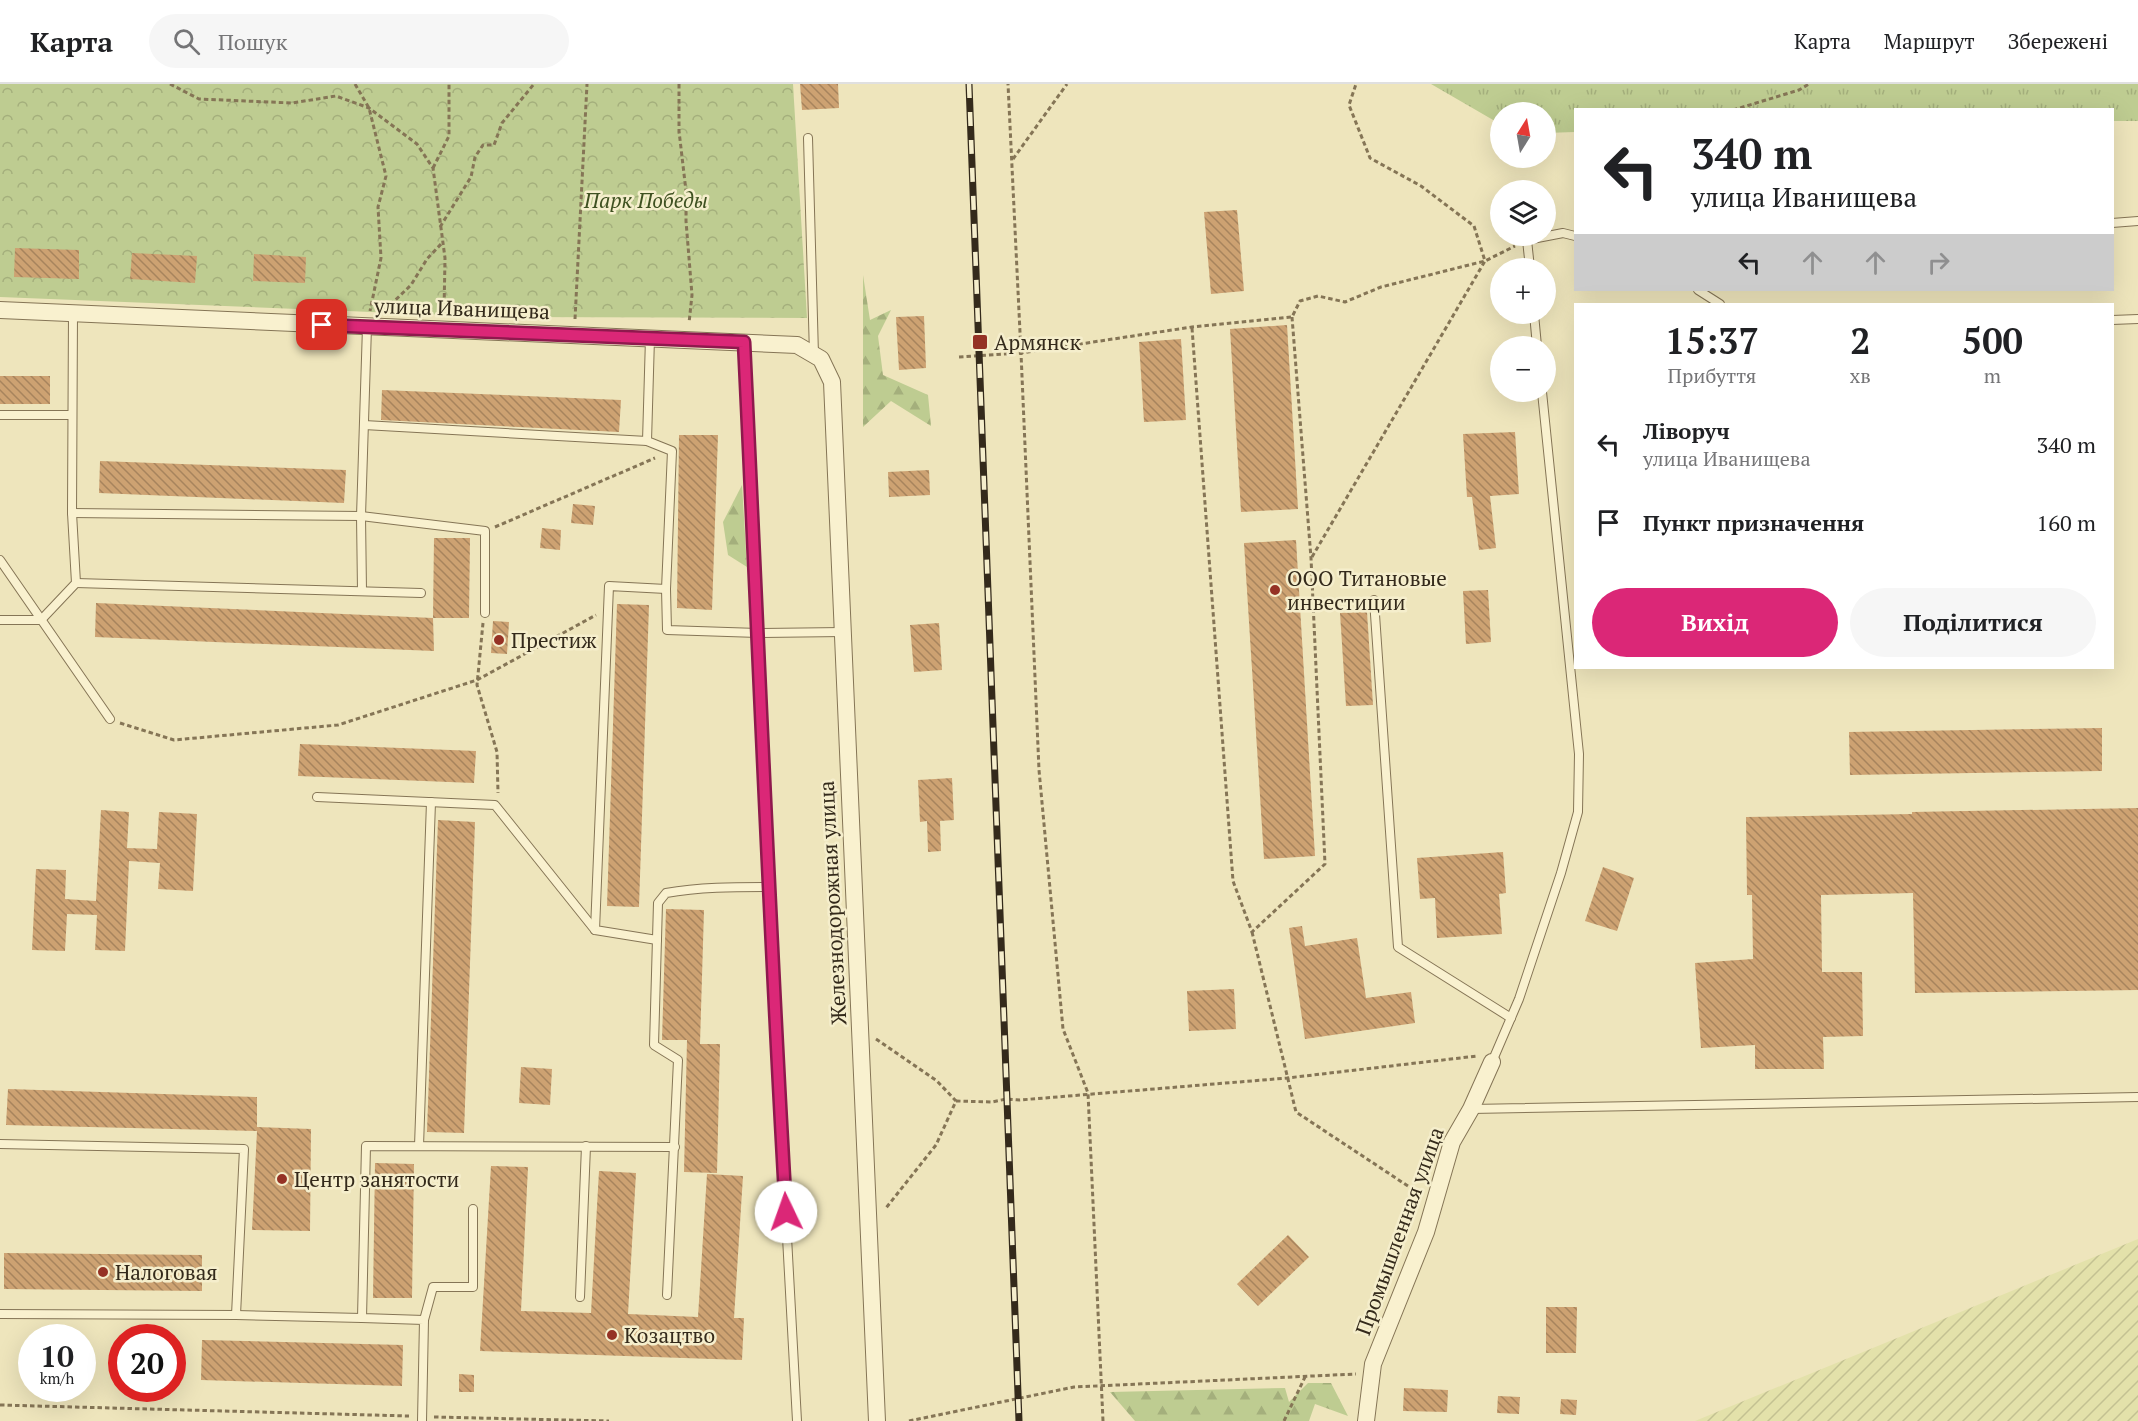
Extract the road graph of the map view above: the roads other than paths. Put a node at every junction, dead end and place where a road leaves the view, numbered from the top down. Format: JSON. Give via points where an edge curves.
{"nodes":[{"id":1,"x":808,"y":138,"type":"dead end"},
{"id":2,"x":2138,"y":221,"type":"edge"},
{"id":3,"x":2114,"y":223,"type":"edge"},
{"id":4,"x":1574,"y":236,"type":"edge"},
{"id":5,"x":1529,"y":258,"type":"edge"},
{"id":6,"x":1700,"y":291,"type":"edge"},
{"id":7,"x":1718,"y":303,"type":"edge"},
{"id":8,"x":0,"y":310,"type":"edge"},
{"id":9,"x":73,"y":312,"type":"junction"},
{"id":10,"x":2138,"y":319,"type":"edge"},
{"id":11,"x":2114,"y":320,"type":"edge"},
{"id":12,"x":367,"y":327,"type":"junction"},
{"id":13,"x":651,"y":338,"type":"junction"},
{"id":14,"x":744,"y":342,"type":"junction"},
{"id":15,"x":814,"y":356,"type":"junction"},
{"id":16,"x":1543,"y":402,"type":"edge"},
{"id":17,"x":0,"y":414,"type":"edge"},
{"id":18,"x":71,"y":415,"type":"junction"},
{"id":19,"x":364,"y":425,"type":"junction"},
{"id":20,"x":647,"y":441,"type":"junction"},
{"id":21,"x":72,"y":513,"type":"junction"},
{"id":22,"x":361,"y":516,"type":"junction"},
{"id":23,"x":0,"y":560,"type":"edge"},
{"id":24,"x":76,"y":583,"type":"junction"},
{"id":25,"x":666,"y":589,"type":"junction"},
{"id":26,"x":362,"y":591,"type":"junction"},
{"id":27,"x":421,"y":593,"type":"dead end"},
{"id":28,"x":1374,"y":600,"type":"dead end"},
{"id":29,"x":484,"y":613,"type":"road end"},
{"id":30,"x":0,"y":620,"type":"edge"},
{"id":31,"x":41,"y":620,"type":"junction"},
{"id":32,"x":843,"y":632,"type":"junction"},
{"id":33,"x":758,"y":633,"type":"junction"},
{"id":34,"x":110,"y":719,"type":"road end"},
{"id":35,"x":317,"y":797,"type":"dead end"},
{"id":36,"x":431,"y":802,"type":"junction"},
{"id":37,"x":768,"y":887,"type":"junction"},
{"id":38,"x":596,"y":930,"type":"junction"},
{"id":39,"x":657,"y":940,"type":"junction"},
{"id":40,"x":1510,"y":1018,"type":"junction"},
{"id":41,"x":1493,"y":1058,"type":"joint"},
{"id":42,"x":2138,"y":1097,"type":"edge"},
{"id":43,"x":1471,"y":1110,"type":"junction"},
{"id":44,"x":0,"y":1144,"type":"edge"},
{"id":45,"x":419,"y":1146,"type":"junction"},
{"id":46,"x":586,"y":1146,"type":"junction"},
{"id":47,"x":675,"y":1147,"type":"junction"},
{"id":48,"x":473,"y":1209,"type":"dead end"},
{"id":49,"x":667,"y":1295,"type":"dead end"},
{"id":50,"x":580,"y":1296,"type":"dead end"},
{"id":51,"x":0,"y":1314,"type":"edge"},
{"id":52,"x":237,"y":1315,"type":"junction"},
{"id":53,"x":362,"y":1318,"type":"junction"},
{"id":54,"x":424,"y":1320,"type":"junction"},
{"id":55,"x":423,"y":1419,"type":"edge"},
{"id":56,"x":797,"y":1421,"type":"edge"},
{"id":57,"x":877,"y":1421,"type":"edge"},
{"id":58,"x":1366,"y":1421,"type":"edge"}],
"edges":[{"from":1,"to":15,"type":"lane"},
{"from":2,"to":3,"type":"lane"},
{"from":4,"to":5,"type":"lane","via":[[1563,233],[1527,240]]},
{"from":6,"to":7,"type":"lane"},
{"from":8,"to":9,"type":"street","name":"улица Иванищева"},
{"from":9,"to":12,"type":"street","name":"улица Иванищева"},
{"from":9,"to":18,"type":"lane"},
{"from":10,"to":11,"type":"lane"},
{"from":12,"to":13,"type":"street","name":"улица Иванищева"},
{"from":12,"to":19,"type":"lane"},
{"from":13,"to":14,"type":"street","name":"улица Иванищева"},
{"from":13,"to":20,"type":"lane"},
{"from":14,"to":15,"type":"street","name":"улица Иванищева","via":[[797,345]]},
{"from":14,"to":33,"type":"lane"},
{"from":15,"to":32,"type":"street","name":"Железнодорожная улица","via":[[821,359],[832,382]]},
{"from":16,"to":40,"type":"lane","via":[[1579,754],[1578,812]]},
{"from":17,"to":18,"type":"lane"},
{"from":18,"to":21,"type":"lane"},
{"from":19,"to":20,"type":"lane"},
{"from":19,"to":22,"type":"lane"},
{"from":20,"to":25,"type":"lane","via":[[672,451]]},
{"from":21,"to":22,"type":"lane"},
{"from":21,"to":24,"type":"lane"},
{"from":22,"to":26,"type":"lane"},
{"from":22,"to":29,"type":"lane","via":[[485,531]]},
{"from":23,"to":31,"type":"lane"},
{"from":24,"to":26,"type":"lane"},
{"from":24,"to":31,"type":"lane"},
{"from":25,"to":33,"type":"lane","via":[[667,630]]},
{"from":25,"to":38,"type":"lane","via":[[609,586]]},
{"from":26,"to":27,"type":"lane"},
{"from":28,"to":40,"type":"lane","via":[[1398,947]]},
{"from":30,"to":31,"type":"lane"},
{"from":31,"to":34,"type":"lane"},
{"from":32,"to":33,"type":"lane"},
{"from":32,"to":57,"type":"street","name":"Железнодорожная улица"},
{"from":33,"to":37,"type":"lane"},
{"from":35,"to":36,"type":"lane"},
{"from":36,"to":38,"type":"lane","via":[[495,805]]},
{"from":36,"to":45,"type":"lane"},
{"from":37,"to":39,"type":"lane","via":[[666,893],[658,903]]},
{"from":37,"to":56,"type":"lane"},
{"from":38,"to":39,"type":"lane"},
{"from":39,"to":47,"type":"lane","via":[[654,1045],[678,1060]]},
{"from":40,"to":41,"type":"lane"},
{"from":41,"to":43,"type":"street","name":"Промышленная улица"},
{"from":42,"to":43,"type":"lane"},
{"from":43,"to":58,"type":"street","name":"Промышленная улица","via":[[1452,1142],[1426,1232],[1373,1364]]},
{"from":44,"to":52,"type":"lane","via":[[244,1149]]},
{"from":45,"to":46,"type":"lane"},
{"from":45,"to":53,"type":"lane","via":[[366,1146]]},
{"from":46,"to":47,"type":"lane"},
{"from":46,"to":50,"type":"lane"},
{"from":47,"to":49,"type":"lane"},
{"from":48,"to":54,"type":"lane","via":[[473,1287],[433,1287]]},
{"from":51,"to":52,"type":"lane"},
{"from":52,"to":53,"type":"lane"},
{"from":53,"to":54,"type":"lane"},
{"from":54,"to":55,"type":"lane"}]}
